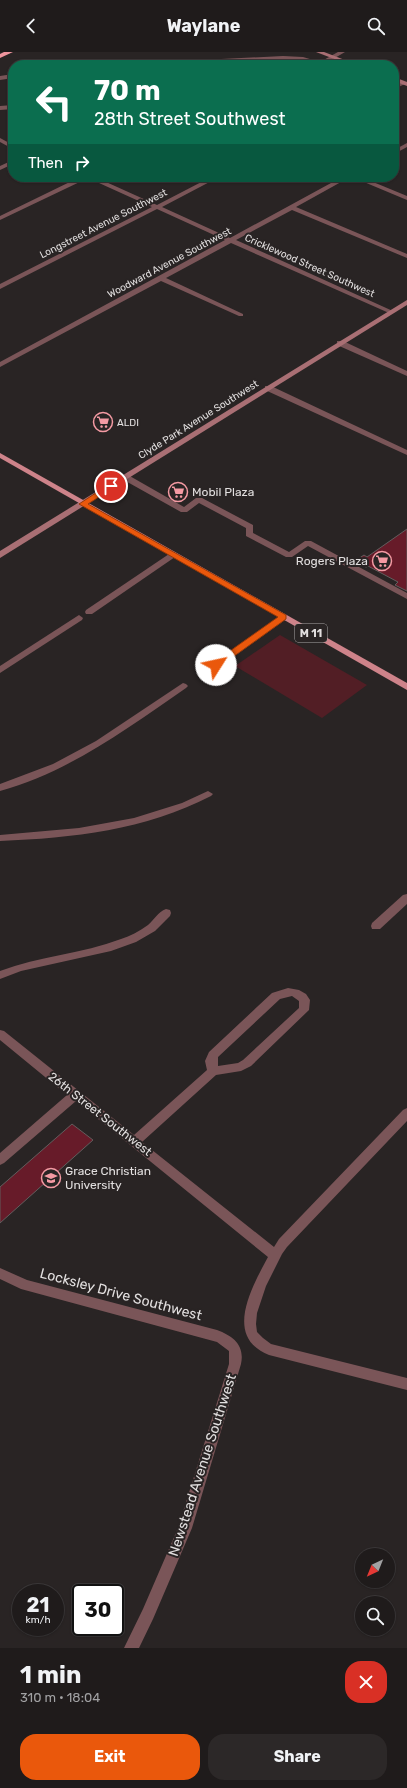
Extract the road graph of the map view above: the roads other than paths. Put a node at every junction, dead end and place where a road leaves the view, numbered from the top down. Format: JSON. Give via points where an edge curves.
{"nodes":[{"id":1,"x":10,"y":52,"type":"edge"},
{"id":2,"x":319,"y":52,"type":"edge"},
{"id":3,"x":342,"y":52,"type":"edge"},
{"id":4,"x":0,"y":56,"type":"edge"},
{"id":5,"x":333,"y":57,"type":"junction"},
{"id":6,"x":220,"y":60,"type":"edge"},
{"id":7,"x":302,"y":60,"type":"edge"},
{"id":8,"x":327,"y":60,"type":"edge"},
{"id":9,"x":341,"y":60,"type":"edge"},
{"id":10,"x":75,"y":182,"type":"edge"},
{"id":11,"x":101,"y":182,"type":"edge"},
{"id":12,"x":206,"y":182,"type":"edge"},
{"id":13,"x":338,"y":182,"type":"edge"},
{"id":14,"x":367,"y":182,"type":"edge"},
{"id":15,"x":407,"y":198,"type":"edge"},
{"id":16,"x":156,"y":207,"type":"junction"},
{"id":17,"x":291,"y":207,"type":"junction"},
{"id":18,"x":0,"y":218,"type":"edge"},
{"id":19,"x":229,"y":240,"type":"junction"},
{"id":20,"x":407,"y":256,"type":"edge"},
{"id":21,"x":160,"y":278,"type":"junction"},
{"id":22,"x":0,"y":287,"type":"edge"},
{"id":23,"x":407,"y":302,"type":"edge"},
{"id":24,"x":391,"y":312,"type":"junction"},
{"id":25,"x":241,"y":315,"type":"dead end"},
{"id":26,"x":340,"y":344,"type":"junction"},
{"id":27,"x":0,"y":365,"type":"edge"},
{"id":28,"x":407,"y":374,"type":"edge"},
{"id":29,"x":268,"y":388,"type":"junction"},
{"id":30,"x":407,"y":453,"type":"edge"},
{"id":31,"x":0,"y":455,"type":"edge"},
{"id":32,"x":125,"y":477,"type":"junction"},
{"id":33,"x":82,"y":504,"type":"junction"},
{"id":34,"x":0,"y":555,"type":"edge"},
{"id":35,"x":172,"y":555,"type":"junction"},
{"id":36,"x":407,"y":596,"type":"edge"},
{"id":37,"x":89,"y":612,"type":"dead end"},
{"id":38,"x":283,"y":617,"type":"junction"},
{"id":39,"x":79,"y":618,"type":"dead end"},
{"id":40,"x":216,"y":665,"type":"dead end"},
{"id":41,"x":0,"y":670,"type":"edge"},
{"id":42,"x":183,"y":686,"type":"dead end"},
{"id":43,"x":407,"y":687,"type":"edge"},
{"id":44,"x":0,"y":788,"type":"edge"},
{"id":45,"x":208,"y":794,"type":"dead end"},
{"id":46,"x":0,"y":838,"type":"edge"},
{"id":47,"x":407,"y":898,"type":"edge"},
{"id":48,"x":166,"y":913,"type":"dead end"},
{"id":49,"x":376,"y":926,"type":"dead end"},
{"id":50,"x":0,"y":975,"type":"edge"},
{"id":51,"x":0,"y":1034,"type":"edge"},
{"id":52,"x":213,"y":1071,"type":"junction"},
{"id":53,"x":76,"y":1094,"type":"junction"},
{"id":54,"x":407,"y":1113,"type":"edge"},
{"id":55,"x":135,"y":1141,"type":"junction"},
{"id":56,"x":0,"y":1160,"type":"edge"},
{"id":57,"x":275,"y":1254,"type":"junction"},
{"id":58,"x":0,"y":1273,"type":"edge"},
{"id":59,"x":233,"y":1346,"type":"joint"},
{"id":60,"x":407,"y":1384,"type":"edge"},
{"id":61,"x":131,"y":1648,"type":"edge"}],
"edges":[{"from":1,"to":4,"type":"highway"},
{"from":2,"to":5,"type":"main road"},
{"from":3,"to":5,"type":"street"},
{"from":5,"to":8,"type":"street"},
{"from":5,"to":9,"type":"main road"},
{"from":6,"to":7,"type":"street"},
{"from":10,"to":18,"type":"street"},
{"from":11,"to":16,"type":"street","name":"Cricklewood Street Southwest"},
{"from":12,"to":16,"type":"street","name":"Longstreet Avenue Southwest"},
{"from":13,"to":17,"type":"street","name":"Woodward Avenue Southwest"},
{"from":14,"to":15,"type":"street"},
{"from":16,"to":19,"type":"street","name":"Cricklewood Street Southwest"},
{"from":16,"to":22,"type":"street","name":"Longstreet Avenue Southwest"},
{"from":17,"to":19,"type":"street","name":"Woodward Avenue Southwest"},
{"from":17,"to":20,"type":"street"},
{"from":19,"to":21,"type":"street","name":"Woodward Avenue Southwest"},
{"from":19,"to":24,"type":"street","name":"Cricklewood Street Southwest"},
{"from":21,"to":25,"type":"street"},
{"from":21,"to":27,"type":"street","name":"Woodward Avenue Southwest"},
{"from":23,"to":24,"type":"main road","name":"Clyde Park Avenue Southwest"},
{"from":24,"to":26,"type":"main road","name":"Clyde Park Avenue Southwest"},
{"from":26,"to":28,"type":"street"},
{"from":26,"to":29,"type":"main road","name":"Clyde Park Avenue Southwest"},
{"from":29,"to":30,"type":"street"},
{"from":29,"to":32,"type":"main road","name":"Clyde Park Avenue Southwest"},
{"from":31,"to":33,"type":"main road","number":"M 11"},
{"from":32,"to":33,"type":"main road","name":"Clyde Park Avenue Southwest"},
{"from":32,"to":36,"type":"street","via":[[184,510],[199,500],[250,527],[249,534],[289,555],[308,543]]},
{"from":33,"to":34,"type":"main road","name":"Clyde Park Avenue Southwest"},
{"from":33,"to":35,"type":"main road","number":"M 11"},
{"from":35,"to":37,"type":"street"},
{"from":35,"to":38,"type":"main road","number":"M 11"},
{"from":38,"to":40,"type":"street"},
{"from":38,"to":43,"type":"main road","number":"M 11"},
{"from":39,"to":41,"type":"street"},
{"from":42,"to":44,"type":"street","via":[[99,743],[56,766]]},
{"from":45,"to":46,"type":"street","via":[[186,806],[118,826],[67,834]]},
{"from":47,"to":49,"type":"street"},
{"from":48,"to":50,"type":"street","via":[[150,929],[99,951],[18,967]]},
{"from":51,"to":53,"type":"street","name":"26th Street Southwest"},
{"from":52,"to":52,"type":"street","via":[[241,1067],[247,1063],[304,1010],[306,1000],[301,994],[292,992],[276,996],[213,1055]]},
{"from":52,"to":55,"type":"street"},
{"from":53,"to":55,"type":"street","name":"26th Street Southwest"},
{"from":53,"to":56,"type":"street"},
{"from":54,"to":57,"type":"street","via":[[297,1227]]},
{"from":55,"to":57,"type":"street","name":"26th Street Southwest"},
{"from":57,"to":60,"type":"street","via":[[250,1316],[249,1329],[259,1344],[269,1349]]},
{"from":58,"to":59,"type":"street","name":"Locksley Drive Southwest","via":[[25,1285],[217,1336]]},
{"from":59,"to":61,"type":"street","name":"Newstead Avenue Southwest","via":[[235,1364],[185,1528]]}]}
